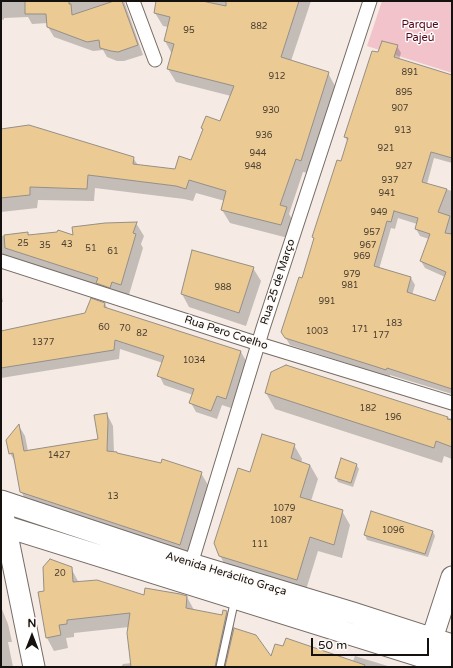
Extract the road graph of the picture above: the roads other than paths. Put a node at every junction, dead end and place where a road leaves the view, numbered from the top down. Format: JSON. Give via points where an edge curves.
{"nodes":[{"id":1,"x":133,"y":1,"type":"edge"},
{"id":2,"x":370,"y":1,"type":"edge"},
{"id":3,"x":155,"y":60,"type":"dead end"},
{"id":4,"x":1,"y":261,"type":"edge"},
{"id":5,"x":258,"y":344,"type":"junction"},
{"id":6,"x":452,"y":402,"type":"edge"},
{"id":7,"x":1,"y":503,"type":"edge"},
{"id":8,"x":3,"y":525,"type":"edge"},
{"id":9,"x":190,"y":564,"type":"junction"},
{"id":10,"x":452,"y":577,"type":"edge"},
{"id":11,"x":235,"y":599,"type":"junction"},
{"id":12,"x":442,"y":654,"type":"edge"},
{"id":13,"x":34,"y":667,"type":"edge"},
{"id":14,"x":220,"y":667,"type":"edge"}],
"edges":[{"from":1,"to":3,"type":"street"},
{"from":2,"to":5,"type":"street","name":"Rua 25 de Março"},
{"from":4,"to":5,"type":"street","name":"Rua Pero Coelho"},
{"from":5,"to":6,"type":"street","name":"Rua Pero Coelho"},
{"from":5,"to":9,"type":"street","name":"Rua 25 de Março"},
{"from":7,"to":8,"type":"main road"},
{"from":7,"to":9,"type":"main road","name":"Avenida Heráclito Graça"},
{"from":8,"to":11,"type":"main road","name":"Avenida Heráclito Graça"},
{"from":8,"to":13,"type":"main road"},
{"from":9,"to":12,"type":"main road","name":"Avenida Heráclito Graça","via":[[353,612]]},
{"from":10,"to":12,"type":"main road"},
{"from":11,"to":12,"type":"main road","name":"Avenida Heráclito Graça"},
{"from":11,"to":14,"type":"lane"}]}
